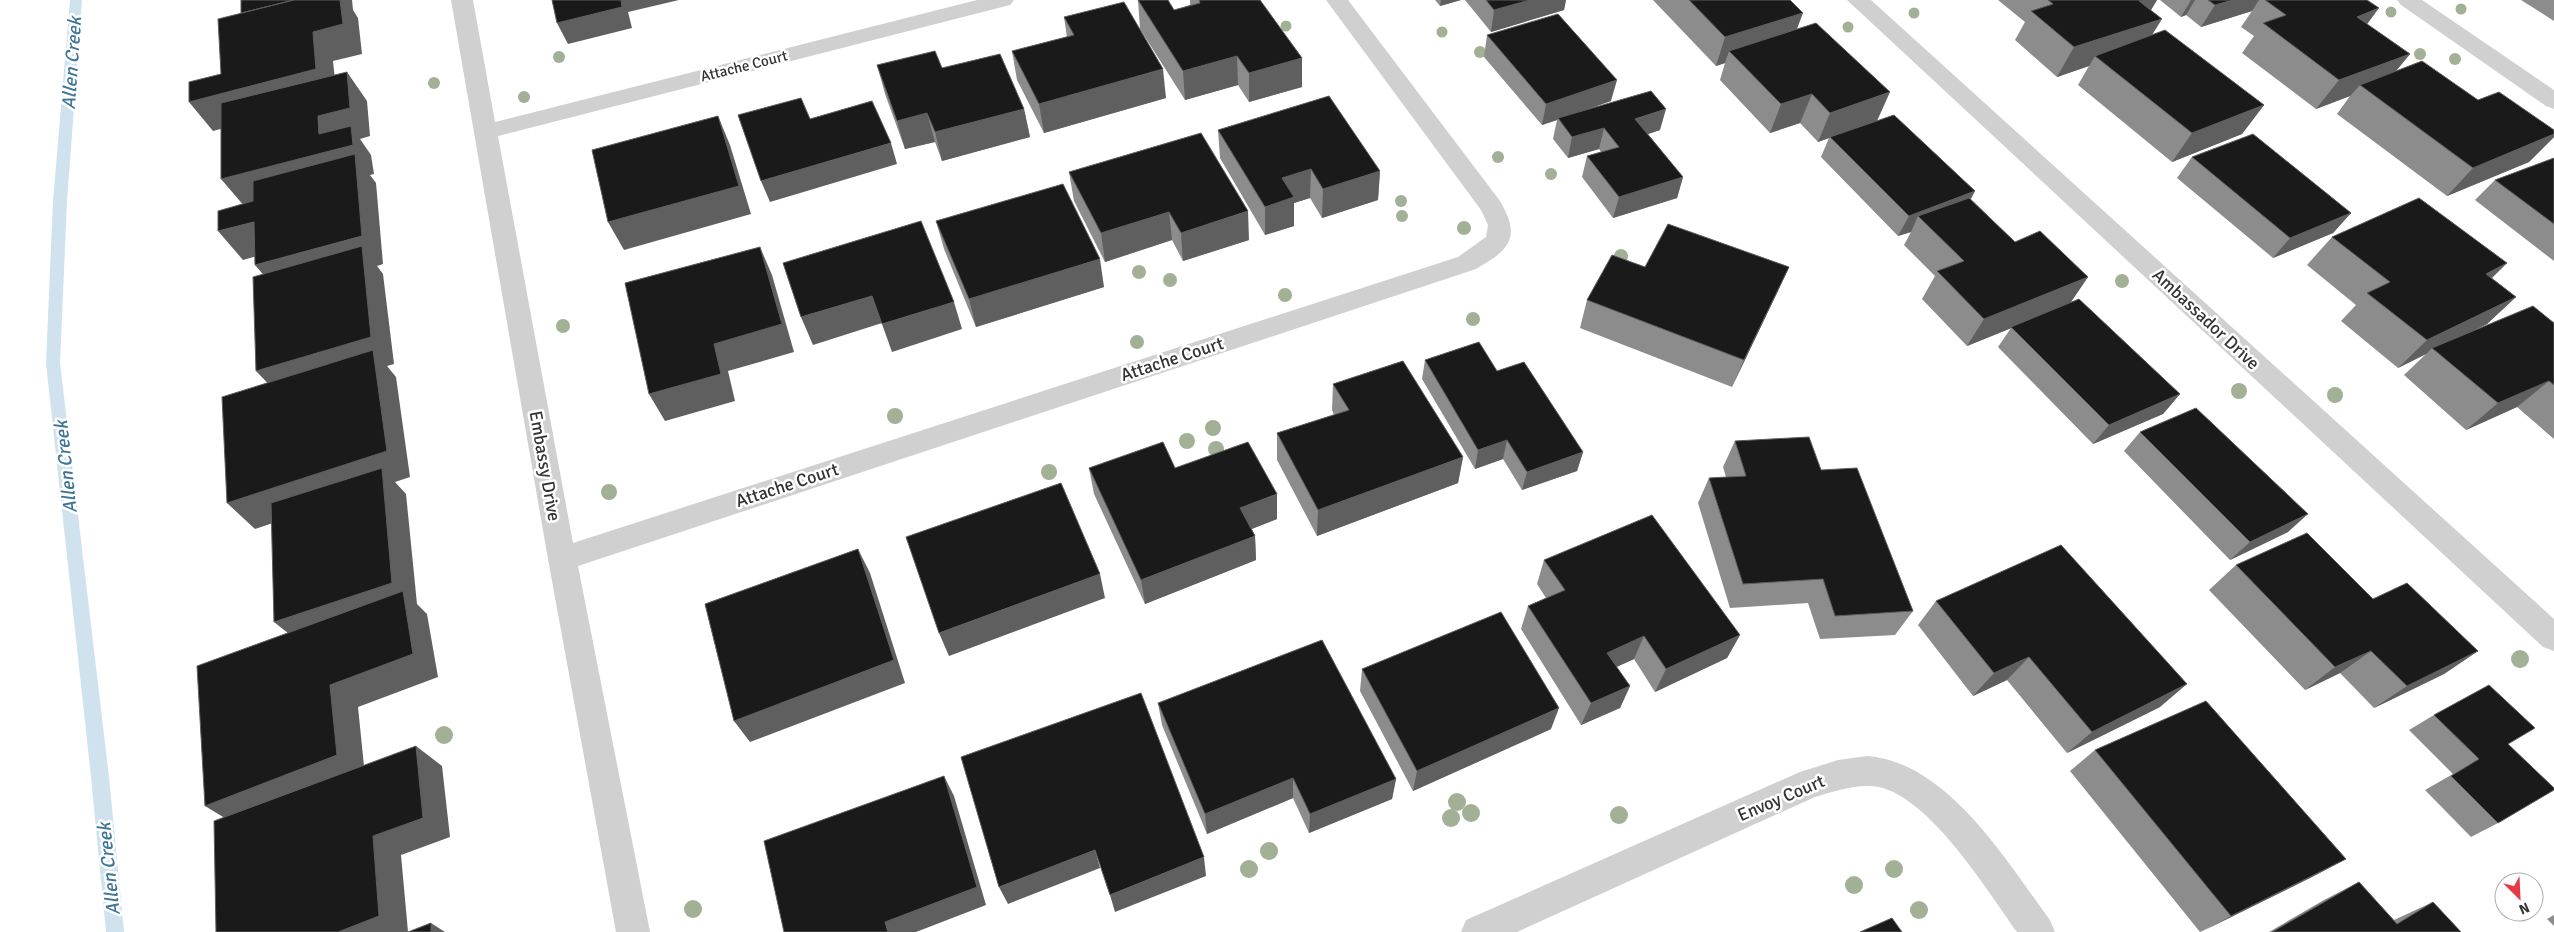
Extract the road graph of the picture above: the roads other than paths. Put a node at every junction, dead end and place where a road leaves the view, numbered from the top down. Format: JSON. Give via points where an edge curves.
{"nodes":[{"id":1,"x":462,"y":0,"type":"edge"},
{"id":2,"x":1003,"y":0,"type":"edge"},
{"id":3,"x":1337,"y":0,"type":"edge"},
{"id":4,"x":1858,"y":0,"type":"edge"},
{"id":5,"x":2408,"y":0,"type":"edge"},
{"id":6,"x":2554,"y":101,"type":"edge"},
{"id":7,"x":486,"y":132,"type":"junction"},
{"id":8,"x":562,"y":559,"type":"junction"},
{"id":9,"x":2554,"y":638,"type":"edge"},
{"id":10,"x":633,"y":932,"type":"edge"},
{"id":11,"x":1478,"y":932,"type":"edge"},
{"id":12,"x":2038,"y":932,"type":"edge"}],
"edges":[{"from":1,"to":7,"type":"street","name":"Embassy Drive"},
{"from":2,"to":7,"type":"street","name":"Attache Court"},
{"from":3,"to":8,"type":"street","name":"Attache Court","via":[[1492,207],[1500,225],[1498,241],[1484,254]]},
{"from":4,"to":9,"type":"street","name":"Ambassador Drive"},
{"from":5,"to":6,"type":"street"},
{"from":7,"to":8,"type":"street","name":"Embassy Drive"},
{"from":8,"to":10,"type":"street","name":"Embassy Drive"},
{"from":11,"to":12,"type":"street","name":"Envoy Court","via":[[1811,783],[1846,772],[1886,774],[1924,794],[1958,825]]}]}
